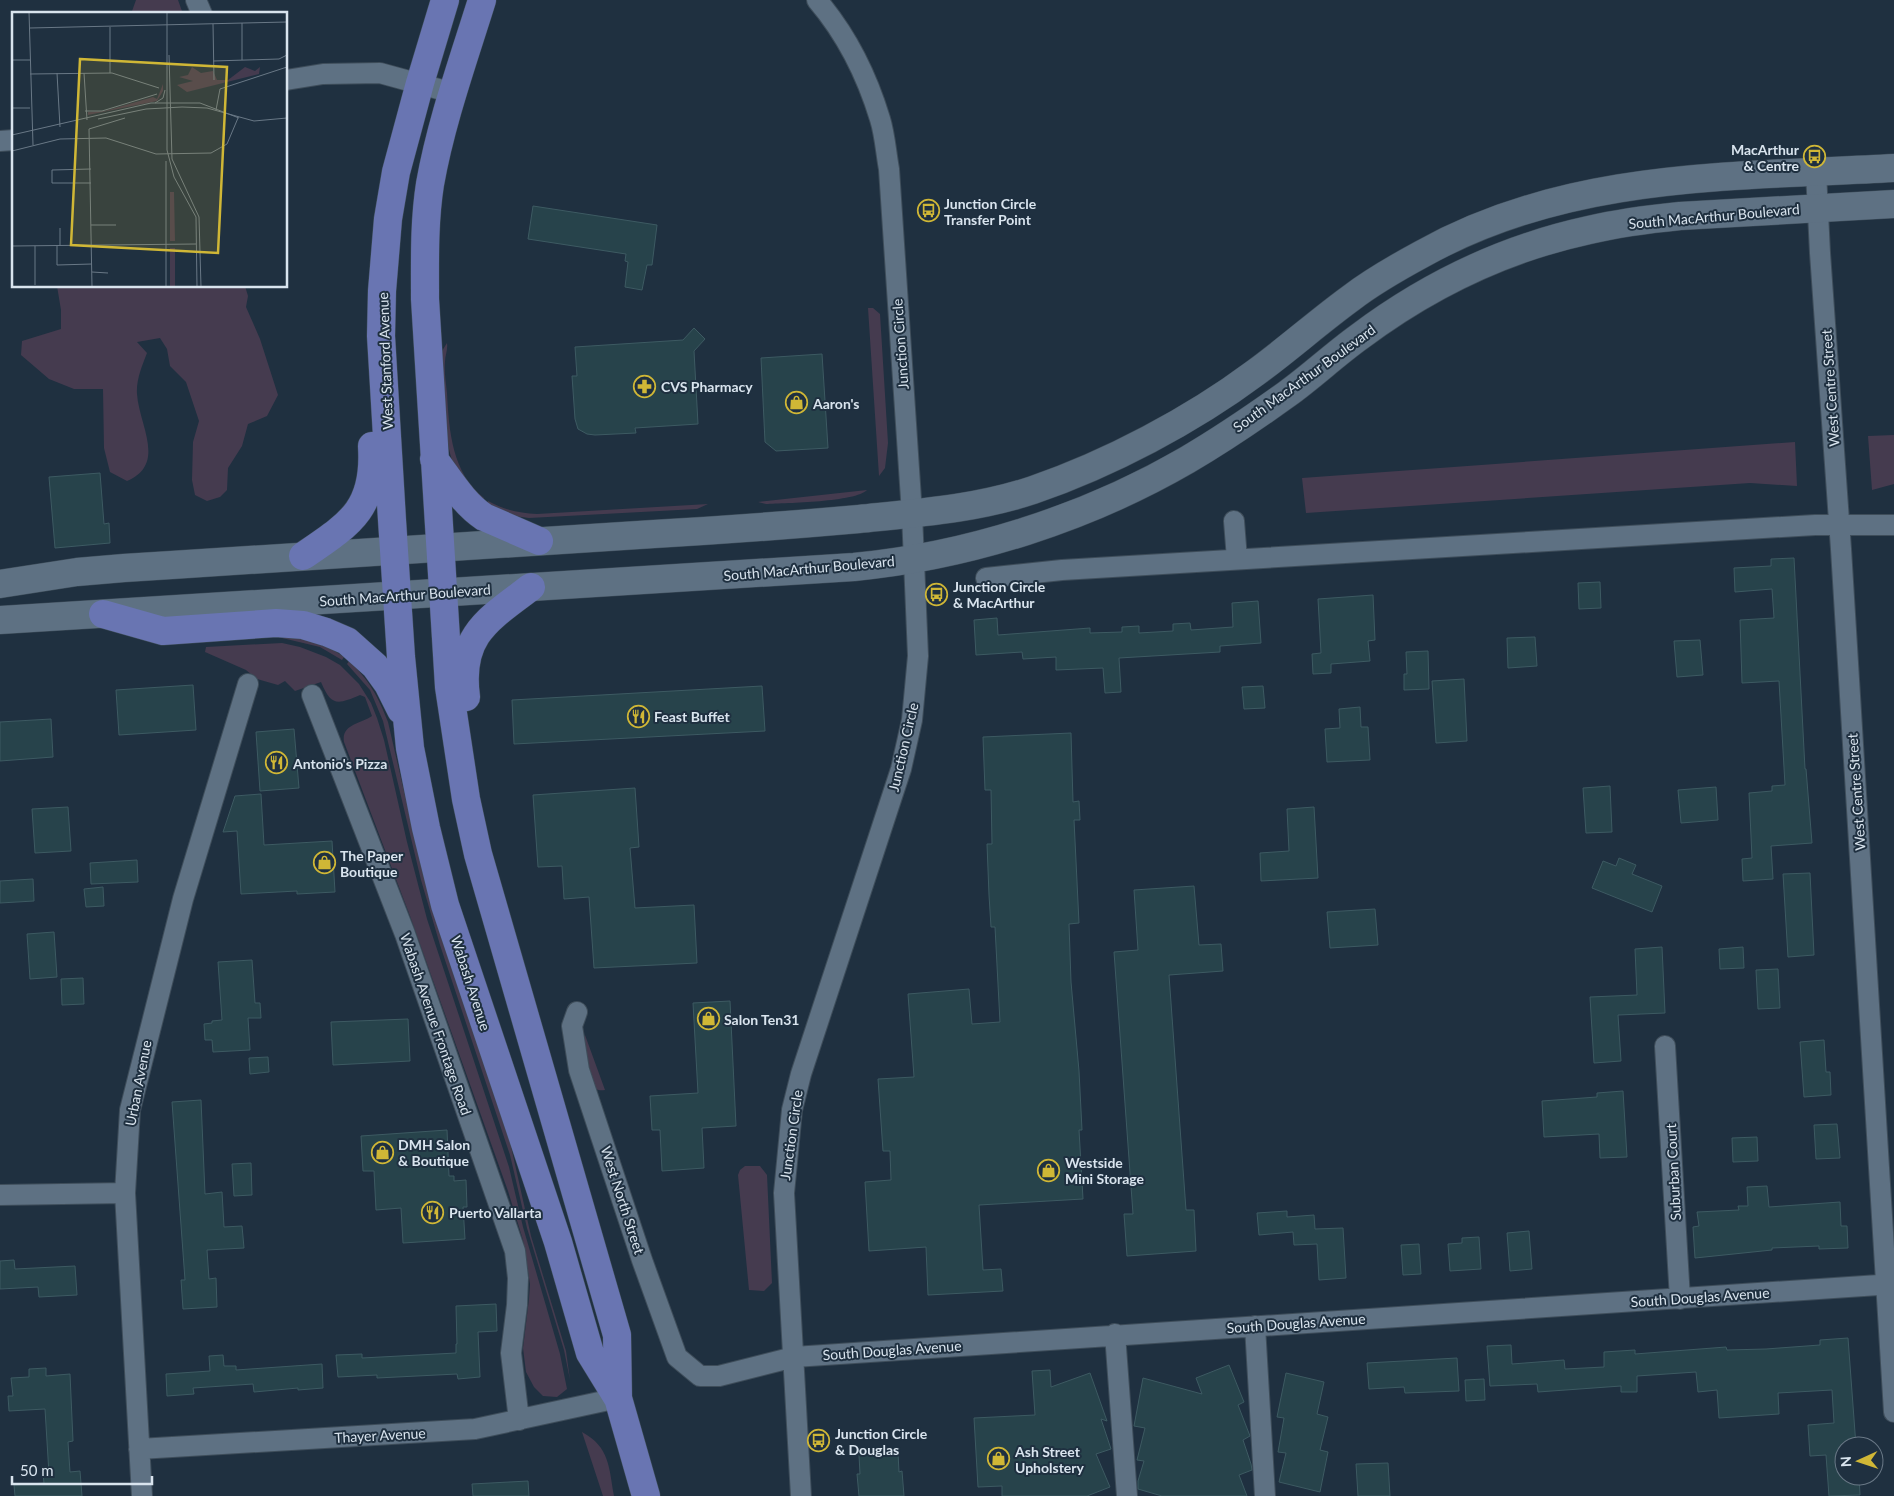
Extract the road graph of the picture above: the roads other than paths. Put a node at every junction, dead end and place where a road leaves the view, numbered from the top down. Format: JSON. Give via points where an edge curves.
{"nodes":[{"id":1,"x":196,"y":0,"type":"edge"},
{"id":2,"x":445,"y":0,"type":"edge"},
{"id":3,"x":482,"y":0,"type":"edge"},
{"id":4,"x":817,"y":0,"type":"edge"},
{"id":5,"x":201,"y":12,"type":"edge"},
{"id":6,"x":288,"y":80,"type":"edge"},
{"id":7,"x":420,"y":82,"type":"junction"},
{"id":8,"x":454,"y":92,"type":"junction"},
{"id":9,"x":1894,"y":168,"type":"edge"},
{"id":10,"x":1816,"y":172,"type":"junction"},
{"id":11,"x":1894,"y":204,"type":"edge"},
{"id":12,"x":1818,"y":207,"type":"junction"},
{"id":13,"x":381,"y":336,"type":"junction"},
{"id":14,"x":434,"y":459,"type":"junction"},
{"id":15,"x":912,"y":514,"type":"junction"},
{"id":16,"x":1234,"y":520,"type":"dead end"},
{"id":17,"x":1840,"y":524,"type":"junction"},
{"id":18,"x":1894,"y":524,"type":"edge"},
{"id":19,"x":539,"y":541,"type":"junction"},
{"id":20,"x":440,"y":547,"type":"junction"},
{"id":21,"x":394,"y":550,"type":"junction"},
{"id":22,"x":303,"y":556,"type":"junction"},
{"id":23,"x":914,"y":558,"type":"junction"},
{"id":24,"x":1237,"y":559,"type":"junction"},
{"id":25,"x":986,"y":578,"type":"dead end"},
{"id":26,"x":0,"y":584,"type":"edge"},
{"id":27,"x":531,"y":587,"type":"junction"},
{"id":28,"x":442,"y":592,"type":"junction"},
{"id":29,"x":397,"y":595,"type":"junction"},
{"id":30,"x":103,"y":614,"type":"junction"},
{"id":31,"x":0,"y":620,"type":"edge"},
{"id":32,"x":248,"y":684,"type":"dead end"},
{"id":33,"x":312,"y":695,"type":"dead end"},
{"id":34,"x":410,"y":748,"type":"junction"},
{"id":35,"x":492,"y":902,"type":"junction"},
{"id":36,"x":577,"y":1012,"type":"dead end"},
{"id":37,"x":1665,"y":1046,"type":"dead end"},
{"id":38,"x":125,"y":1193,"type":"junction"},
{"id":39,"x":0,"y":1195,"type":"edge"},
{"id":40,"x":1890,"y":1284,"type":"edge"},
{"id":41,"x":1680,"y":1299,"type":"junction"},
{"id":42,"x":1255,"y":1326,"type":"junction"},
{"id":43,"x":1115,"y":1334,"type":"junction"},
{"id":44,"x":794,"y":1357,"type":"junction"},
{"id":45,"x":700,"y":1376,"type":"joint"},
{"id":46,"x":618,"y":1398,"type":"junction"},
{"id":47,"x":1894,"y":1412,"type":"edge"},
{"id":48,"x":519,"y":1420,"type":"junction"},
{"id":49,"x":139,"y":1449,"type":"junction"},
{"id":50,"x":142,"y":1496,"type":"edge"},
{"id":51,"x":646,"y":1496,"type":"edge"},
{"id":52,"x":802,"y":1496,"type":"edge"},
{"id":53,"x":1127,"y":1496,"type":"edge"},
{"id":54,"x":1265,"y":1496,"type":"edge"}],
"edges":[{"from":1,"to":5,"type":"street"},
{"from":2,"to":7,"type":"main road","name":"West Stanford Avenue"},
{"from":3,"to":8,"type":"main road"},
{"from":4,"to":15,"type":"street","name":"Junction Circle","via":[[840,30],[862,70],[881,121],[889,169]]},
{"from":6,"to":7,"type":"street","via":[[323,74],[367,73]]},
{"from":7,"to":8,"type":"street"},
{"from":7,"to":13,"type":"main road","name":"West Stanford Avenue","via":[[396,172],[388,219]]},
{"from":8,"to":14,"type":"main road","via":[[430,185],[425,239]]},
{"from":9,"to":10,"type":"main road"},
{"from":10,"to":12,"type":"street","name":"West Centre Street"},
{"from":10,"to":15,"type":"main road","via":[[1635,184],[1536,206],[1465,232],[1353,296],[1254,374],[1203,409],[1142,442],[1034,490],[964,508]]},
{"from":11,"to":12,"type":"main road","name":"South MacArthur Boulevard"},
{"from":12,"to":17,"type":"street","name":"West Centre Street"},
{"from":12,"to":23,"type":"main road","name":"South MacArthur Boulevard","via":[[1680,216],[1620,224],[1542,242],[1481,264],[1400,309],[1359,336],[1288,394],[1187,460],[1145,482],[1053,521],[978,544]]},
{"from":13,"to":21,"type":"main road","name":"West Stanford Avenue"},
{"from":13,"to":22,"type":"main road","via":[[367,363],[373,468],[370,485],[363,503],[348,523]]},
{"from":14,"to":19,"type":"main road","via":[[466,503],[477,512]]},
{"from":14,"to":20,"type":"main road"},
{"from":15,"to":19,"type":"main road"},
{"from":15,"to":23,"type":"street","name":"Junction Circle"},
{"from":16,"to":24,"type":"street"},
{"from":17,"to":18,"type":"street"},
{"from":17,"to":24,"type":"street"},
{"from":17,"to":40,"type":"street","name":"West Centre Street"},
{"from":19,"to":20,"type":"main road"},
{"from":20,"to":21,"type":"main road"},
{"from":20,"to":28,"type":"main road","name":"Wabash Avenue"},
{"from":21,"to":22,"type":"main road"},
{"from":21,"to":29,"type":"main road","name":"Wabash Avenue"},
{"from":22,"to":26,"type":"main road","via":[[77,572]]},
{"from":23,"to":27,"type":"main road","name":"South MacArthur Boulevard","via":[[854,567]]},
{"from":23,"to":44,"type":"street","name":"Junction Circle","via":[[918,656],[912,720],[901,769],[792,1110],[784,1193]]},
{"from":24,"to":25,"type":"street"},
{"from":27,"to":28,"type":"main road","name":"South MacArthur Boulevard"},
{"from":27,"to":35,"type":"main road","via":[[479,630],[464,666],[476,763],[499,864]]},
{"from":28,"to":29,"type":"main road","name":"South MacArthur Boulevard"},
{"from":28,"to":35,"type":"main road","name":"Wabash Avenue","via":[[457,746],[468,808]]},
{"from":29,"to":30,"type":"main road","name":"South MacArthur Boulevard"},
{"from":29,"to":34,"type":"main road","name":"Wabash Avenue"},
{"from":30,"to":31,"type":"main road","name":"South MacArthur Boulevard"},
{"from":30,"to":34,"type":"main road","via":[[162,631],[276,623],[303,625],[326,632],[347,642],[380,672],[401,711]]},
{"from":32,"to":38,"type":"street","name":"Urban Avenue","via":[[183,899],[142,1058],[130,1110]]},
{"from":33,"to":48,"type":"street","name":"Wabash Avenue Frontage Road","via":[[404,934],[516,1251],[517,1305],[511,1353]]},
{"from":34,"to":46,"type":"main road","name":"Wabash Avenue","via":[[445,904],[558,1242],[590,1353]]},
{"from":35,"to":46,"type":"main road","name":"Wabash Avenue","via":[[617,1335]]},
{"from":36,"to":45,"type":"street","name":"West North Street","via":[[572,1026],[579,1070],[642,1260],[677,1357]]},
{"from":37,"to":41,"type":"street","name":"Suburban Court"},
{"from":38,"to":39,"type":"street"},
{"from":38,"to":49,"type":"street","name":"Urban Avenue"},
{"from":40,"to":41,"type":"street","name":"South Douglas Avenue"},
{"from":40,"to":47,"type":"street","name":"West Centre Street"},
{"from":41,"to":42,"type":"street","name":"South Douglas Avenue"},
{"from":42,"to":43,"type":"street","name":"South Douglas Avenue"},
{"from":42,"to":54,"type":"street"},
{"from":43,"to":44,"type":"street","name":"South Douglas Avenue"},
{"from":43,"to":53,"type":"street"},
{"from":44,"to":45,"type":"street","name":"South Douglas Avenue","via":[[719,1376]]},
{"from":44,"to":52,"type":"street","name":"Junction Circle"},
{"from":46,"to":48,"type":"street","name":"Thayer Avenue"},
{"from":46,"to":51,"type":"main road","name":"Wabash Avenue"},
{"from":48,"to":49,"type":"street","name":"Thayer Avenue","via":[[475,1430]]},
{"from":49,"to":50,"type":"street","name":"Urban Avenue"}]}
